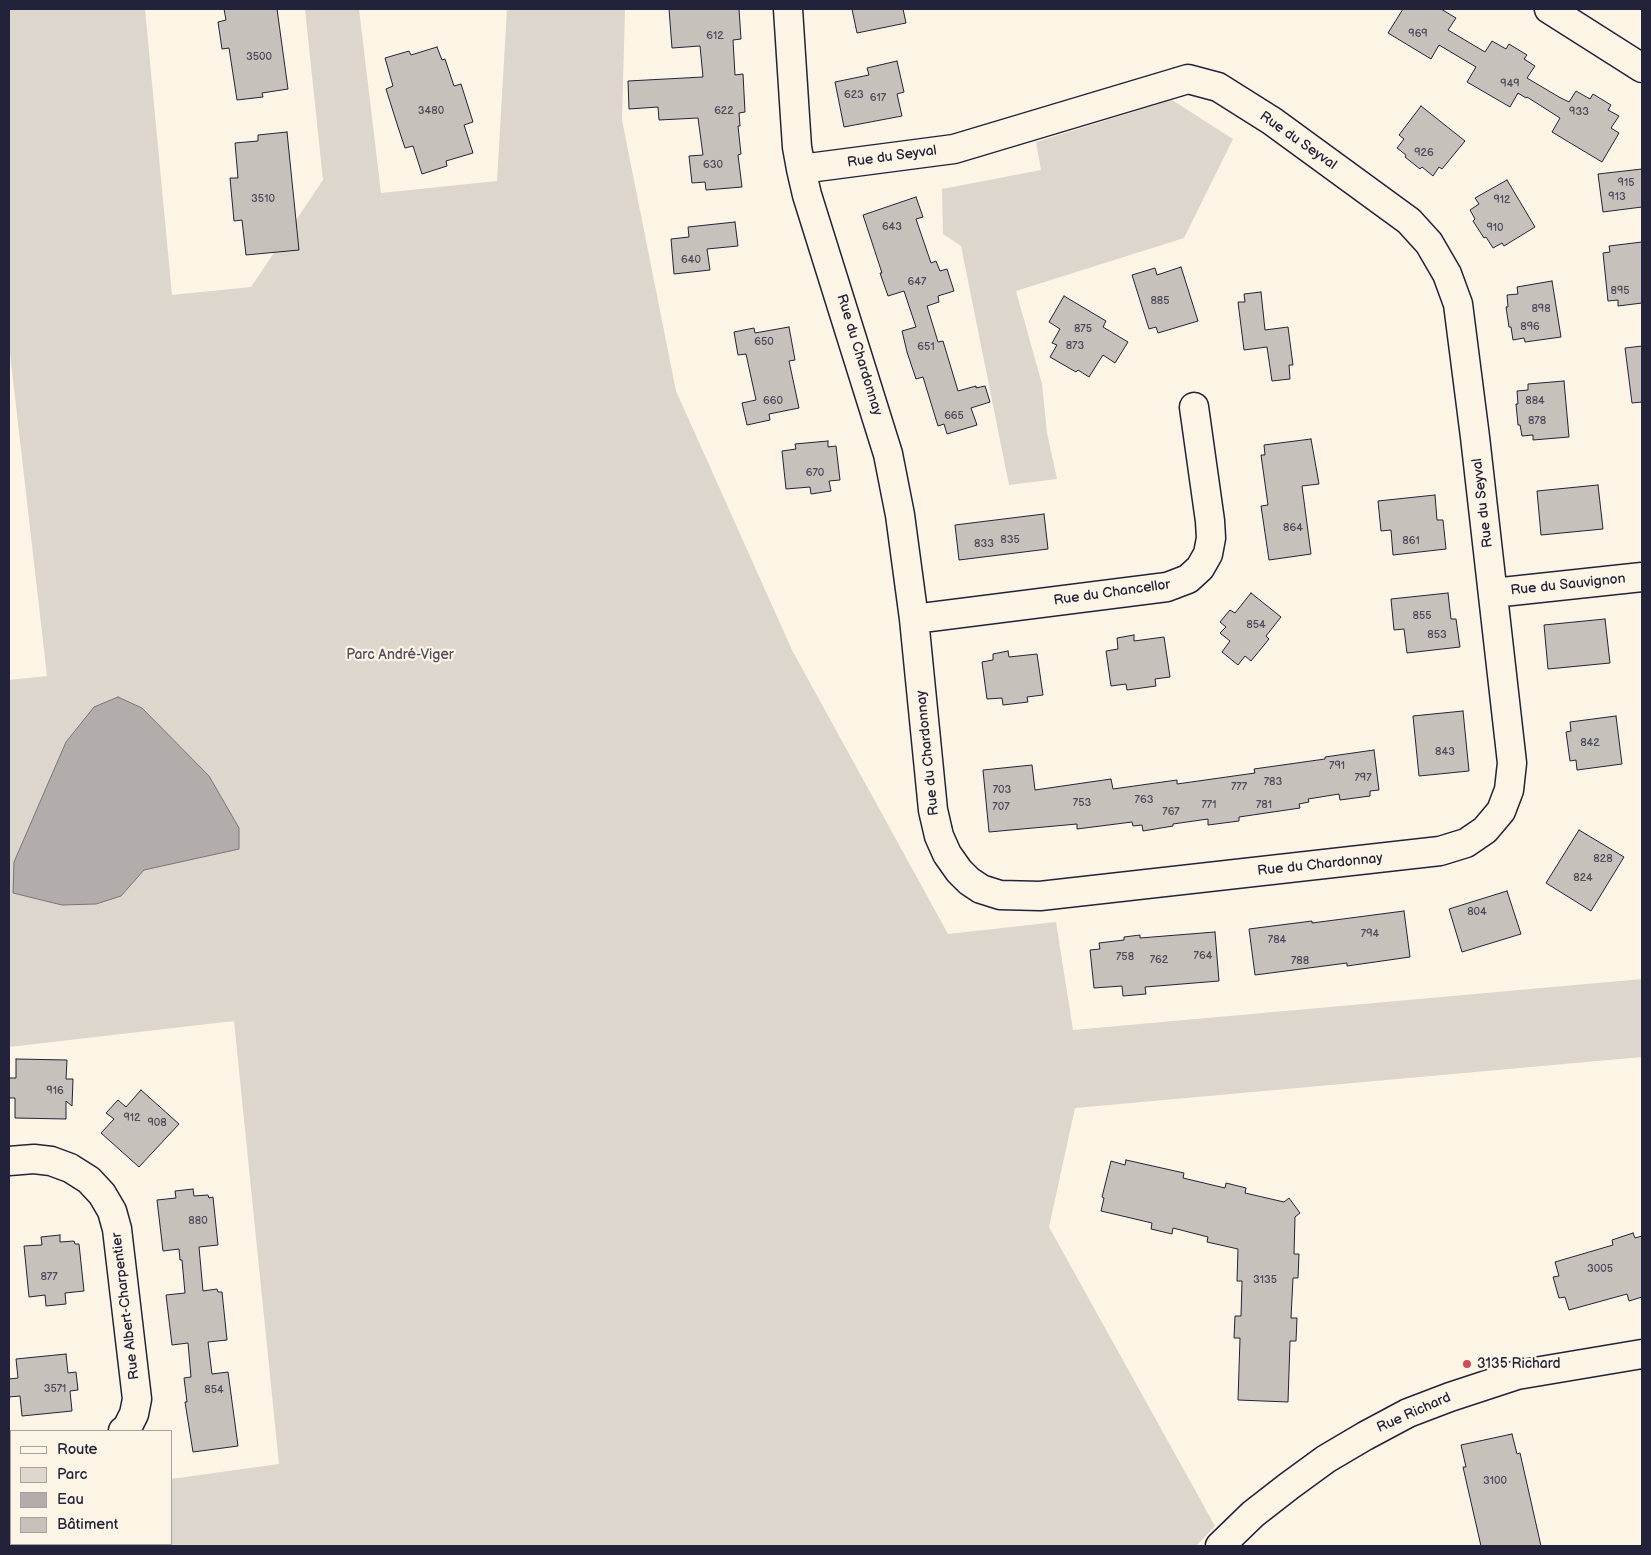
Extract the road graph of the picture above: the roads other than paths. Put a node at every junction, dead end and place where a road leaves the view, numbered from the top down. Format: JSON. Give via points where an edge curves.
{"nodes":[{"id":1,"x":788,"y":9,"type":"edge"},
{"id":2,"x":1549,"y":9,"type":"edge"},
{"id":3,"x":1642,"y":68,"type":"edge"},
{"id":4,"x":802,"y":169,"type":"junction"},
{"id":5,"x":1194,"y":407,"type":"dead end"},
{"id":6,"x":1642,"y":577,"type":"edge"},
{"id":7,"x":1493,"y":593,"type":"junction"},
{"id":8,"x":914,"y":619,"type":"junction"},
{"id":9,"x":9,"y":1161,"type":"edge"},
{"id":10,"x":1642,"y":1354,"type":"edge"},
{"id":11,"x":124,"y":1430,"type":"edge"},
{"id":12,"x":1220,"y":1546,"type":"edge"}],
"edges":[{"from":1,"to":4,"type":"street","name":"Rue du Chardonnay"},
{"from":2,"to":3,"type":"street"},
{"from":4,"to":7,"type":"street","name":"Rue du Seyval","via":[[954,149],[1188,79],[1218,87],[1272,121],[1409,221],[1429,243],[1447,274],[1458,304]]},
{"from":4,"to":8,"type":"street","name":"Rue du Chardonnay","via":[[807,195],[888,454]]},
{"from":5,"to":8,"type":"street","name":"Rue du Chancellor","via":[[1211,538],[1208,554],[1188,579],[1167,587]]},
{"from":6,"to":7,"type":"street","name":"Rue du Sauvignon"},
{"from":7,"to":8,"type":"street","name":"Rue du Chardonnay","via":[[1512,763],[1509,790],[1501,811],[1484,830],[1466,843],[1415,855],[1040,896],[1000,895],[980,889],[959,871],[947,854],[933,810]]},
{"from":9,"to":11,"type":"street","name":"Rue Albert-Charpentier","via":[[34,1159],[70,1168],[89,1180],[112,1212],[117,1229],[137,1399],[134,1414]]},
{"from":10,"to":12,"type":"street","name":"Rue Richard","via":[[1517,1375],[1408,1413],[1326,1459],[1253,1514]]}]}
